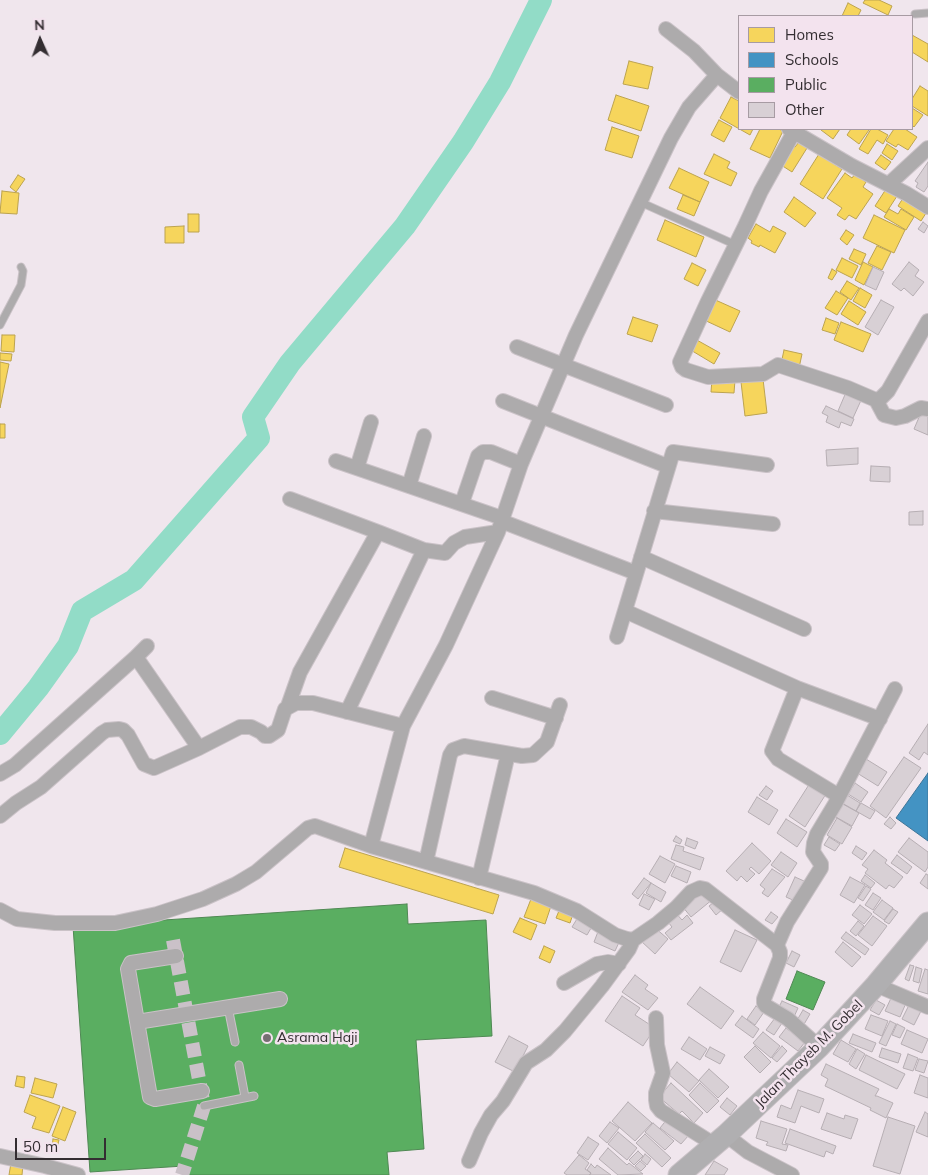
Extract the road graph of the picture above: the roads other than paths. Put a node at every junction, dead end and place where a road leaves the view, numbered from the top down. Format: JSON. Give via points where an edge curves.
{"nodes":[{"id":1,"x":928,"y":13,"type":"edge"},
{"id":2,"x":915,"y":14,"type":"dead end"},
{"id":3,"x":666,"y":28,"type":"dead end"},
{"id":4,"x":717,"y":76,"type":"junction"},
{"id":5,"x":738,"y":91,"type":"edge"},
{"id":6,"x":791,"y":130,"type":"edge"},
{"id":7,"x":928,"y":148,"type":"edge"},
{"id":8,"x":889,"y":184,"type":"junction"},
{"id":9,"x":640,"y":202,"type":"junction"},
{"id":10,"x":928,"y":208,"type":"edge"},
{"id":11,"x":736,"y":245,"type":"junction"},
{"id":12,"x":21,"y":267,"type":"dead end"},
{"id":13,"x":928,"y":321,"type":"edge"},
{"id":14,"x":0,"y":325,"type":"edge"},
{"id":15,"x":517,"y":347,"type":"dead end"},
{"id":16,"x":564,"y":365,"type":"junction"},
{"id":17,"x":876,"y":400,"type":"junction"},
{"id":18,"x":503,"y":401,"type":"dead end"},
{"id":19,"x":666,"y":405,"type":"dead end"},
{"id":20,"x":928,"y":409,"type":"edge"},
{"id":21,"x":543,"y":416,"type":"junction"},
{"id":22,"x":371,"y":422,"type":"dead end"},
{"id":23,"x":424,"y":436,"type":"dead end"},
{"id":24,"x":336,"y":461,"type":"dead end"},
{"id":25,"x":522,"y":464,"type":"junction"},
{"id":26,"x":767,"y":465,"type":"dead end"},
{"id":27,"x":667,"y":466,"type":"junction"},
{"id":28,"x":357,"y":468,"type":"junction"},
{"id":29,"x":409,"y":486,"type":"junction"},
{"id":30,"x":290,"y":499,"type":"dead end"},
{"id":31,"x":462,"y":503,"type":"junction"},
{"id":32,"x":654,"y":511,"type":"junction"},
{"id":33,"x":500,"y":524,"type":"junction"},
{"id":34,"x":773,"y":524,"type":"dead end"},
{"id":35,"x":378,"y":532,"type":"junction"},
{"id":36,"x":424,"y":550,"type":"junction"},
{"id":37,"x":641,"y":557,"type":"junction"},
{"id":38,"x":636,"y":573,"type":"junction"},
{"id":39,"x":625,"y":611,"type":"junction"},
{"id":40,"x":804,"y":629,"type":"dead end"},
{"id":41,"x":617,"y":637,"type":"dead end"},
{"id":42,"x":147,"y":646,"type":"dead end"},
{"id":43,"x":136,"y":657,"type":"junction"},
{"id":44,"x":797,"y":688,"type":"junction"},
{"id":45,"x":896,"y":689,"type":"dead end"},
{"id":46,"x":492,"y":698,"type":"dead end"},
{"id":47,"x":288,"y":706,"type":"junction"},
{"id":48,"x":347,"y":712,"type":"junction"},
{"id":49,"x":880,"y":719,"type":"junction"},
{"id":50,"x":403,"y":726,"type":"junction"},
{"id":51,"x":199,"y":748,"type":"junction"},
{"id":52,"x":508,"y":754,"type":"junction"},
{"id":53,"x":0,"y":774,"type":"edge"},
{"id":54,"x":839,"y":796,"type":"junction"},
{"id":55,"x":0,"y":816,"type":"edge"},
{"id":56,"x":371,"y":846,"type":"junction"},
{"id":57,"x":426,"y":862,"type":"junction"},
{"id":58,"x":479,"y":878,"type":"junction"},
{"id":59,"x":0,"y":910,"type":"edge"},
{"id":60,"x":928,"y":923,"type":"edge"},
{"id":61,"x":633,"y":940,"type":"junction"},
{"id":62,"x":777,"y":945,"type":"junction"},
{"id":63,"x":176,"y":956,"type":"dead end"},
{"id":64,"x":619,"y":964,"type":"junction"},
{"id":65,"x":564,"y":984,"type":"dead end"},
{"id":66,"x":876,"y":984,"type":"junction"},
{"id":67,"x":280,"y":999,"type":"dead end"},
{"id":68,"x":228,"y":1007,"type":"junction"},
{"id":69,"x":928,"y":1007,"type":"edge"},
{"id":70,"x":656,"y":1018,"type":"dead end"},
{"id":71,"x":137,"y":1022,"type":"junction"},
{"id":72,"x":234,"y":1042,"type":"dead end"},
{"id":73,"x":819,"y":1047,"type":"junction"},
{"id":74,"x":239,"y":1065,"type":"dead end"},
{"id":75,"x":202,"y":1091,"type":"dead end"},
{"id":76,"x":254,"y":1096,"type":"dead end"},
{"id":77,"x":245,"y":1097,"type":"junction"},
{"id":78,"x":204,"y":1106,"type":"dead end"},
{"id":79,"x":720,"y":1140,"type":"junction"},
{"id":80,"x":0,"y":1156,"type":"edge"},
{"id":81,"x":469,"y":1161,"type":"dead end"},
{"id":82,"x":78,"y":1175,"type":"edge"},
{"id":83,"x":680,"y":1175,"type":"edge"},
{"id":84,"x":792,"y":1175,"type":"edge"}],
"edges":[{"from":1,"to":2,"type":"lane"},
{"from":3,"to":4,"type":"street"},
{"from":4,"to":5,"type":"street"},
{"from":4,"to":9,"type":"street","via":[[689,107]]},
{"from":6,"to":8,"type":"street"},
{"from":6,"to":11,"type":"street"},
{"from":7,"to":8,"type":"street"},
{"from":8,"to":10,"type":"street"},
{"from":9,"to":11,"type":"lane"},
{"from":9,"to":16,"type":"street"},
{"from":11,"to":17,"type":"street","via":[[683,354],[682,367],[708,377],[763,374],[778,365]]},
{"from":12,"to":14,"type":"lane","via":[[21,285]]},
{"from":13,"to":17,"type":"street","via":[[888,391]]},
{"from":15,"to":16,"type":"street"},
{"from":16,"to":19,"type":"street"},
{"from":16,"to":21,"type":"street"},
{"from":17,"to":20,"type":"street","via":[[884,415],[896,418],[921,408]]},
{"from":18,"to":21,"type":"street"},
{"from":21,"to":25,"type":"street"},
{"from":21,"to":27,"type":"street"},
{"from":22,"to":28,"type":"street"},
{"from":23,"to":29,"type":"street"},
{"from":24,"to":28,"type":"street"},
{"from":25,"to":31,"type":"street","via":[[483,452],[478,456]]},
{"from":25,"to":33,"type":"street"},
{"from":26,"to":27,"type":"street","via":[[673,452]]},
{"from":27,"to":32,"type":"street"},
{"from":28,"to":29,"type":"street"},
{"from":29,"to":31,"type":"street"},
{"from":30,"to":35,"type":"street"},
{"from":31,"to":33,"type":"street"},
{"from":32,"to":34,"type":"street"},
{"from":32,"to":37,"type":"street"},
{"from":33,"to":36,"type":"street","via":[[465,537],[445,553]]},
{"from":33,"to":38,"type":"street"},
{"from":33,"to":50,"type":"street","via":[[446,645]]},
{"from":35,"to":36,"type":"street"},
{"from":35,"to":47,"type":"street","via":[[300,672]]},
{"from":36,"to":48,"type":"street"},
{"from":37,"to":38,"type":"street"},
{"from":37,"to":40,"type":"street"},
{"from":38,"to":39,"type":"street"},
{"from":39,"to":41,"type":"street"},
{"from":39,"to":44,"type":"street"},
{"from":42,"to":43,"type":"street"},
{"from":43,"to":51,"type":"street"},
{"from":43,"to":53,"type":"street"},
{"from":44,"to":49,"type":"street"},
{"from":44,"to":54,"type":"street","via":[[772,752],[778,759]]},
{"from":45,"to":49,"type":"street"},
{"from":46,"to":52,"type":"street","via":[[558,712],[547,742],[538,752],[527,756]]},
{"from":47,"to":48,"type":"street","via":[[302,702]]},
{"from":47,"to":51,"type":"street","via":[[284,709],[278,730],[269,736],[252,727],[240,727]]},
{"from":48,"to":50,"type":"street"},
{"from":49,"to":54,"type":"street"},
{"from":50,"to":56,"type":"street"},
{"from":51,"to":55,"type":"street","via":[[164,765],[151,767],[144,764],[123,730],[107,730],[41,787]]},
{"from":52,"to":57,"type":"street","via":[[464,746],[453,750]]},
{"from":52,"to":58,"type":"street"},
{"from":54,"to":62,"type":"street","via":[[814,843],[813,852],[821,868],[787,922]]},
{"from":56,"to":57,"type":"street"},
{"from":56,"to":59,"type":"street","via":[[312,826],[256,872],[236,884],[183,906],[115,923],[29,921]]},
{"from":57,"to":58,"type":"street"},
{"from":58,"to":61,"type":"street","via":[[534,893],[577,911],[615,935]]},
{"from":60,"to":66,"type":"main road","name":"Jalan Thayeb M. Gobel"},
{"from":61,"to":62,"type":"street","via":[[700,888]]},
{"from":61,"to":64,"type":"street"},
{"from":62,"to":73,"type":"street","via":[[780,958],[764,1004],[788,1019]]},
{"from":63,"to":71,"type":"street","via":[[131,963],[129,975]]},
{"from":64,"to":65,"type":"street","via":[[597,964]]},
{"from":64,"to":81,"type":"street","via":[[559,1038],[526,1063],[480,1133]]},
{"from":66,"to":69,"type":"street"},
{"from":66,"to":73,"type":"main road","name":"Jalan Thayeb M. Gobel"},
{"from":67,"to":68,"type":"street"},
{"from":68,"to":71,"type":"street"},
{"from":68,"to":72,"type":"lane"},
{"from":70,"to":79,"type":"street","via":[[663,1072],[656,1093],[657,1106],[661,1111]]},
{"from":71,"to":75,"type":"street","via":[[150,1096],[155,1099]]},
{"from":73,"to":79,"type":"main road","name":"Jalan Thayeb M. Gobel"},
{"from":74,"to":77,"type":"lane"},
{"from":76,"to":77,"type":"lane"},
{"from":77,"to":78,"type":"lane"},
{"from":79,"to":83,"type":"main road","name":"Jalan Thayeb M. Gobel"},
{"from":79,"to":84,"type":"street"},
{"from":80,"to":82,"type":"street"}]}
